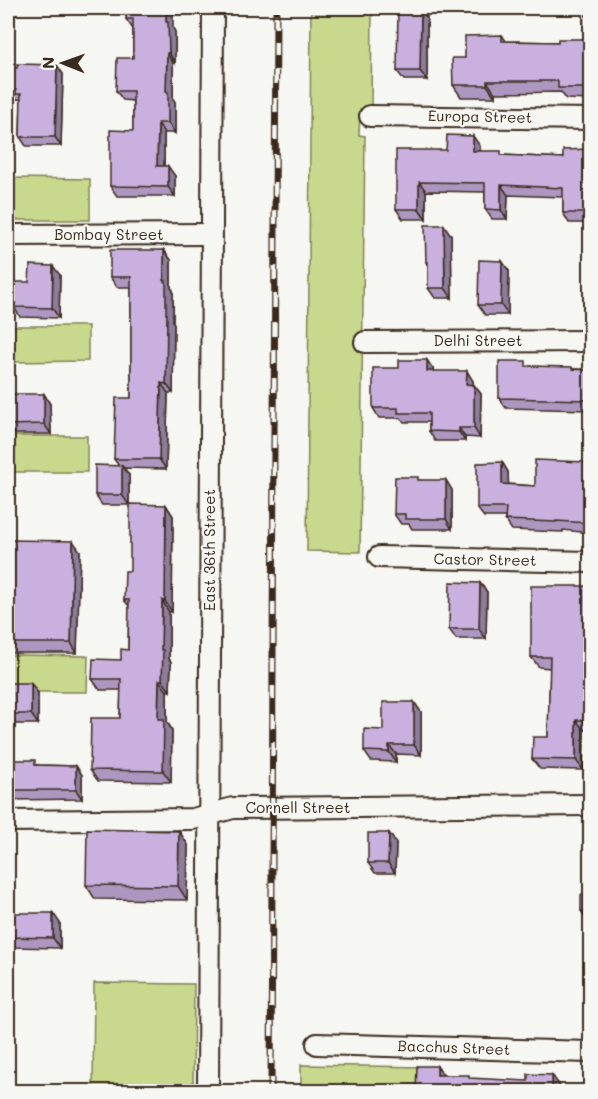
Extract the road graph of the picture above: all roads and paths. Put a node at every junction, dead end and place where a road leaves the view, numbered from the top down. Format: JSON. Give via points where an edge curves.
{"nodes":[{"id":1,"x":213,"y":8,"type":"edge"},
{"id":2,"x":370,"y":116,"type":"dead end"},
{"id":3,"x":591,"y":119,"type":"edge"},
{"id":4,"x":211,"y":234,"type":"junction"},
{"id":5,"x":8,"y":235,"type":"edge"},
{"id":6,"x":591,"y":340,"type":"edge"},
{"id":7,"x":365,"y":342,"type":"dead end"},
{"id":8,"x":379,"y":557,"type":"dead end"},
{"id":9,"x":591,"y":562,"type":"edge"},
{"id":10,"x":591,"y":805,"type":"edge"},
{"id":11,"x":209,"y":814,"type":"junction"},
{"id":12,"x":8,"y":821,"type":"edge"},
{"id":13,"x":317,"y":1044,"type":"dead end"},
{"id":14,"x":591,"y":1052,"type":"edge"},
{"id":15,"x":208,"y":1092,"type":"edge"}],
"edges":[{"from":1,"to":4,"type":"street","name":"East 36th Street"},
{"from":2,"to":3,"type":"street","name":"Europa Street"},
{"from":4,"to":5,"type":"street","name":"Bombay Street"},
{"from":4,"to":11,"type":"street","name":"East 36th Street"},
{"from":6,"to":7,"type":"street","name":"Delhi Street"},
{"from":8,"to":9,"type":"street","name":"Castor Street"},
{"from":10,"to":11,"type":"street","name":"Cornell Street","via":[[233,808]]},
{"from":11,"to":12,"type":"street","name":"Cornell Street","via":[[193,819]]},
{"from":11,"to":15,"type":"street","name":"East 36th Street"},
{"from":13,"to":14,"type":"street","name":"Bacchus Street"}]}
